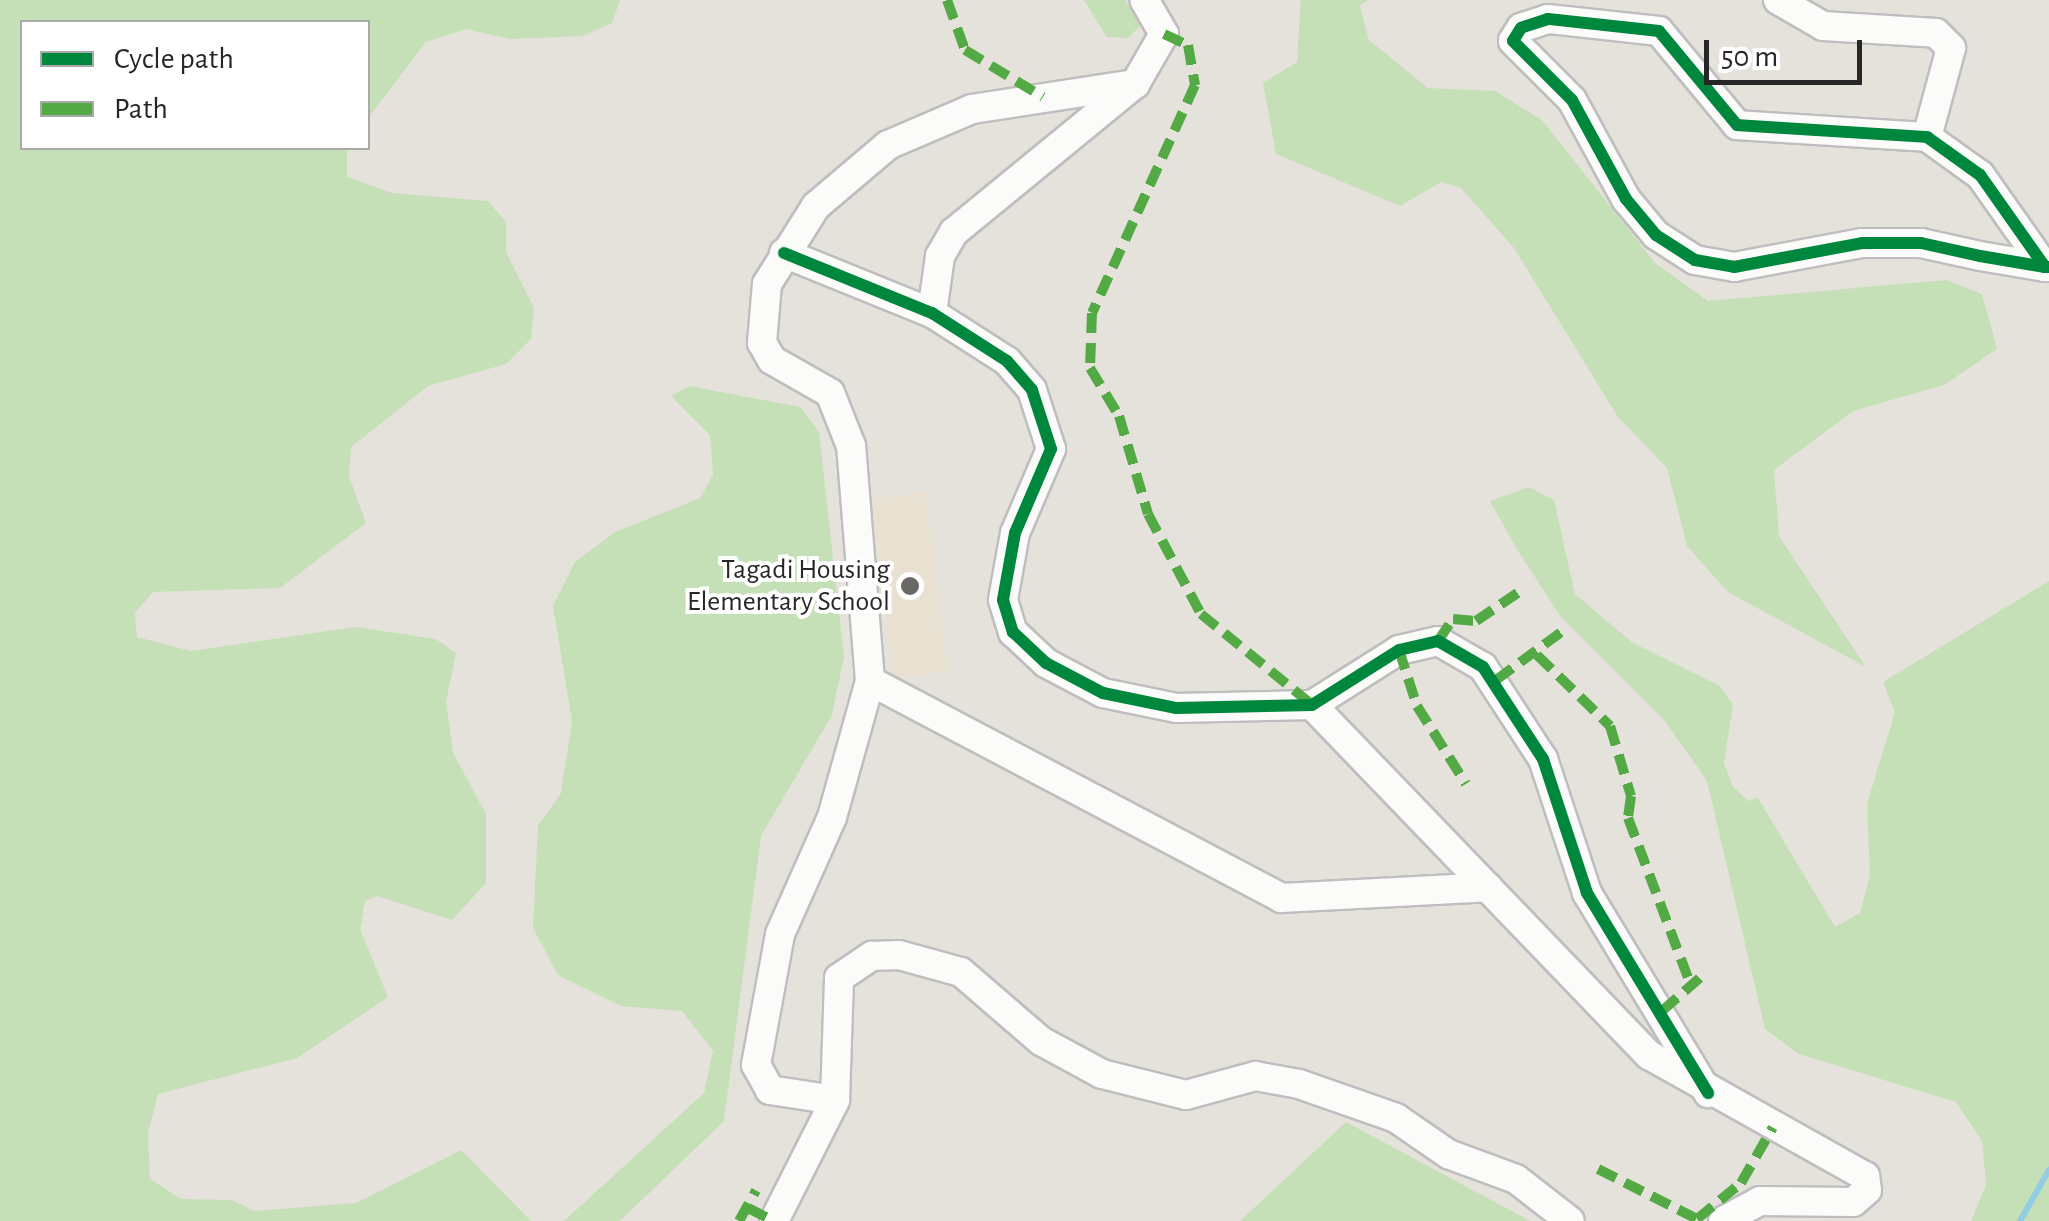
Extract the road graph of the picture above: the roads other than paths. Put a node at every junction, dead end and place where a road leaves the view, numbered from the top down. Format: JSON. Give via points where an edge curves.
{"nodes":[{"id":1,"x":1144,"y":0,"type":"edge"},
{"id":2,"x":1778,"y":0,"type":"edge"},
{"id":3,"x":1135,"y":84,"type":"junction"},
{"id":4,"x":1927,"y":137,"type":"junction"},
{"id":5,"x":784,"y":253,"type":"junction"},
{"id":6,"x":2047,"y":267,"type":"edge"},
{"id":7,"x":932,"y":313,"type":"junction"},
{"id":8,"x":870,"y":681,"type":"junction"},
{"id":9,"x":1312,"y":705,"type":"junction"},
{"id":10,"x":1488,"y":886,"type":"junction"},
{"id":11,"x":1708,"y":1093,"type":"junction"},
{"id":12,"x":834,"y":1100,"type":"junction"},
{"id":13,"x":774,"y":1221,"type":"edge"},
{"id":14,"x":1570,"y":1221,"type":"edge"},
{"id":15,"x":1723,"y":1221,"type":"edge"}],
"edges":[{"from":1,"to":3,"type":"street","via":[[1164,34]]},
{"from":2,"to":4,"type":"street","via":[[1823,26],[1936,32],[1951,48]]},
{"from":3,"to":5,"type":"street","via":[[972,110],[888,145],[816,206]]},
{"from":3,"to":7,"type":"street","via":[[954,232],[940,256]]},
{"from":4,"to":6,"type":"street","via":[[1980,175]]},
{"from":4,"to":6,"type":"street","via":[[1737,125],[1659,31],[1548,18],[1521,28],[1513,41],[1572,100],[1646,223],[1695,260],[1734,268],[1862,243],[1921,243]]},
{"from":5,"to":7,"type":"street"},
{"from":5,"to":8,"type":"street","via":[[758,327],[772,360],[830,393],[842,412]]},
{"from":7,"to":9,"type":"street","via":[[1007,361],[1049,425],[1050,448],[1014,533],[1003,600],[1028,651],[1104,693],[1149,706]]},
{"from":8,"to":10,"type":"street","via":[[1281,898]]},
{"from":8,"to":12,"type":"street","via":[[832,818],[780,934],[755,1053],[770,1090]]},
{"from":9,"to":10,"type":"street"},
{"from":9,"to":11,"type":"street","via":[[1416,645],[1438,641],[1484,667],[1542,758],[1587,893]]},
{"from":10,"to":11,"type":"street","via":[[1649,1055]]},
{"from":11,"to":15,"type":"street","via":[[1852,1163],[1867,1190],[1853,1202],[1760,1200]]},
{"from":12,"to":13,"type":"street"},
{"from":12,"to":14,"type":"street","via":[[839,978],[872,956],[938,961],[1041,1041],[1102,1074],[1186,1096],[1255,1076],[1288,1080],[1396,1118],[1448,1154],[1516,1179]]}]}
